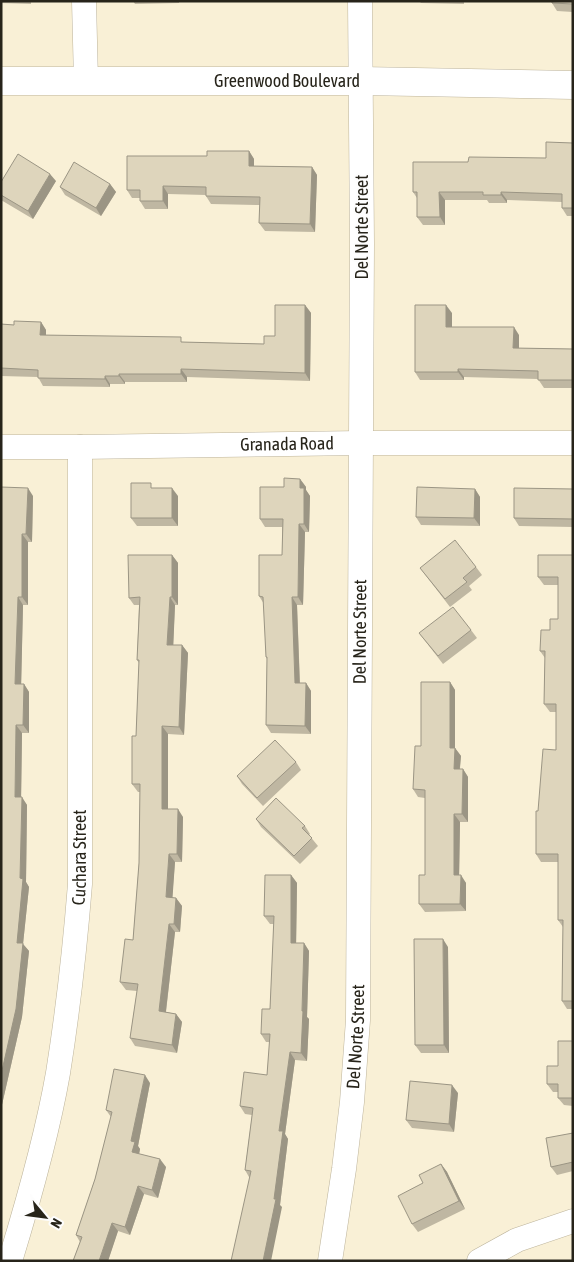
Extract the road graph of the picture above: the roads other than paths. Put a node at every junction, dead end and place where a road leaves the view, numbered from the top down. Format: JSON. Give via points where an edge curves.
{"nodes":[{"id":1,"x":84,"y":1,"type":"edge"},
{"id":2,"x":360,"y":1,"type":"edge"},
{"id":3,"x":1,"y":81,"type":"edge"},
{"id":4,"x":362,"y":81,"type":"junction"},
{"id":5,"x":86,"y":82,"type":"junction"},
{"id":6,"x":573,"y":84,"type":"edge"},
{"id":7,"x":361,"y":443,"type":"junction"},
{"id":8,"x":573,"y":443,"type":"edge"},
{"id":9,"x":1,"y":447,"type":"edge"},
{"id":10,"x":80,"y":448,"type":"junction"},
{"id":11,"x":573,"y":1221,"type":"edge"},
{"id":12,"x":10,"y":1261,"type":"edge"},
{"id":13,"x":330,"y":1261,"type":"edge"},
{"id":14,"x":479,"y":1261,"type":"edge"}],
"edges":[{"from":1,"to":5,"type":"street"},
{"from":2,"to":4,"type":"street","name":"Del Norte Street"},
{"from":3,"to":5,"type":"street","name":"Greenwood Boulevard"},
{"from":4,"to":5,"type":"street","name":"Greenwood Boulevard"},
{"from":4,"to":6,"type":"street","name":"Greenwood Boulevard"},
{"from":4,"to":7,"type":"street","name":"Del Norte Street"},
{"from":7,"to":8,"type":"street","name":"Granada Road"},
{"from":7,"to":10,"type":"street","name":"Granada Road"},
{"from":7,"to":13,"type":"street","name":"Del Norte Street","via":[[358,1020],[351,1112]]},
{"from":9,"to":10,"type":"street","name":"Granada Road"},
{"from":10,"to":12,"type":"street","name":"Cuchara Street","via":[[80,884],[75,944],[57,1074],[42,1145]]},
{"from":11,"to":14,"type":"street","via":[[517,1240]]}]}
